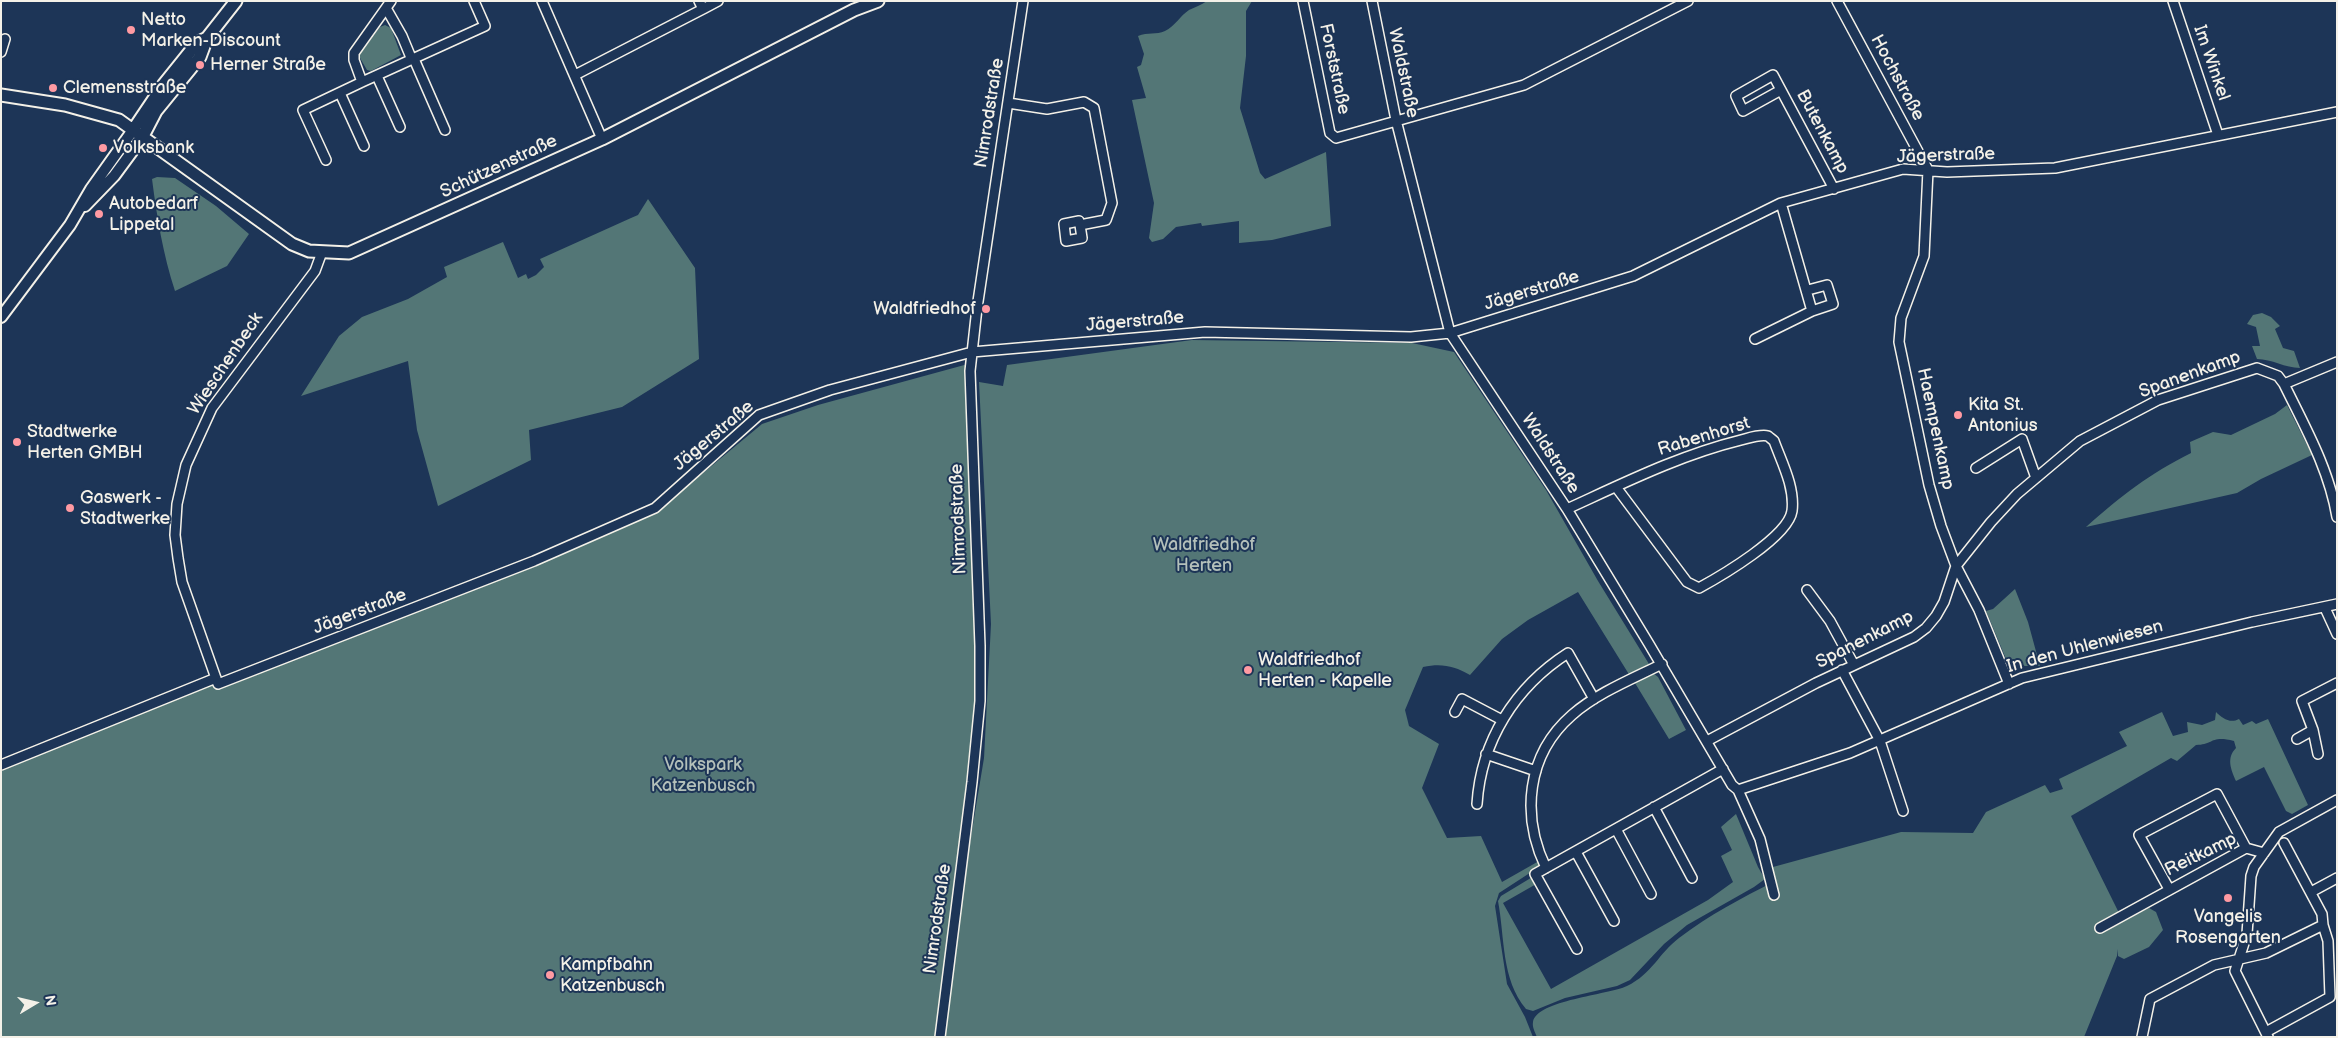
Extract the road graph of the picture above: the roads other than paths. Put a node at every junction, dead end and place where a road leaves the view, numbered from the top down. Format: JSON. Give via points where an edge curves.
{"nodes":[{"id":1,"x":236,"y":1,"type":"edge"},
{"id":2,"x":474,"y":1,"type":"edge"},
{"id":3,"x":542,"y":1,"type":"edge"},
{"id":4,"x":718,"y":1,"type":"edge"},
{"id":5,"x":878,"y":1,"type":"edge"},
{"id":6,"x":1023,"y":1,"type":"edge"},
{"id":7,"x":1303,"y":1,"type":"edge"},
{"id":8,"x":1372,"y":1,"type":"edge"},
{"id":9,"x":1688,"y":1,"type":"edge"},
{"id":10,"x":1837,"y":1,"type":"edge"},
{"id":11,"x":2173,"y":1,"type":"edge"},
{"id":12,"x":388,"y":5,"type":"edge"},
{"id":13,"x":701,"y":5,"type":"edge"},
{"id":14,"x":852,"y":5,"type":"edge"},
{"id":15,"x":208,"y":38,"type":"junction"},
{"id":16,"x":5,"y":39,"type":"dead end"},
{"id":17,"x":1,"y":52,"type":"edge"},
{"id":18,"x":413,"y":60,"type":"junction"},
{"id":19,"x":575,"y":75,"type":"junction"},
{"id":20,"x":377,"y":76,"type":"junction"},
{"id":21,"x":362,"y":82,"type":"junction"},
{"id":22,"x":1781,"y":90,"type":"junction"},
{"id":23,"x":340,"y":93,"type":"junction"},
{"id":24,"x":1,"y":95,"type":"edge"},
{"id":25,"x":1008,"y":103,"type":"junction"},
{"id":26,"x":2337,"y":112,"type":"edge"},
{"id":27,"x":1396,"y":120,"type":"junction"},
{"id":28,"x":400,"y":127,"type":"dead end"},
{"id":29,"x":133,"y":130,"type":"junction"},
{"id":30,"x":445,"y":130,"type":"dead end"},
{"id":31,"x":2218,"y":135,"type":"junction"},
{"id":32,"x":142,"y":138,"type":"junction"},
{"id":33,"x":602,"y":139,"type":"junction"},
{"id":34,"x":364,"y":146,"type":"dead end"},
{"id":35,"x":326,"y":160,"type":"dead end"},
{"id":36,"x":1928,"y":170,"type":"junction"},
{"id":37,"x":1834,"y":189,"type":"junction"},
{"id":38,"x":1781,"y":203,"type":"junction"},
{"id":39,"x":80,"y":210,"type":"junction"},
{"id":40,"x":1080,"y":225,"type":"dead end"},
{"id":41,"x":322,"y":252,"type":"junction"},
{"id":42,"x":1808,"y":290,"type":"junction"},
{"id":43,"x":1812,"y":311,"type":"junction"},
{"id":44,"x":1,"y":317,"type":"edge"},
{"id":45,"x":1450,"y":332,"type":"junction"},
{"id":46,"x":1755,"y":339,"type":"dead end"},
{"id":47,"x":972,"y":352,"type":"junction"},
{"id":48,"x":2337,"y":362,"type":"edge"},
{"id":49,"x":2284,"y":384,"type":"junction"},
{"id":50,"x":1976,"y":468,"type":"dead end"},
{"id":51,"x":2036,"y":478,"type":"junction"},
{"id":52,"x":1616,"y":487,"type":"junction"},
{"id":53,"x":1567,"y":509,"type":"junction"},
{"id":54,"x":2337,"y":517,"type":"edge"},
{"id":55,"x":1956,"y":566,"type":"junction"},
{"id":56,"x":1807,"y":590,"type":"dead end"},
{"id":57,"x":2337,"y":604,"type":"edge"},
{"id":58,"x":2326,"y":608,"type":"junction"},
{"id":59,"x":2337,"y":634,"type":"edge"},
{"id":60,"x":1662,"y":664,"type":"junction"},
{"id":61,"x":1854,"y":665,"type":"junction"},
{"id":62,"x":1842,"y":670,"type":"junction"},
{"id":63,"x":216,"y":678,"type":"junction"},
{"id":64,"x":2337,"y":683,"type":"edge"},
{"id":65,"x":2009,"y":684,"type":"junction"},
{"id":66,"x":1594,"y":699,"type":"junction"},
{"id":67,"x":1455,"y":712,"type":"dead end"},
{"id":68,"x":1502,"y":720,"type":"junction"},
{"id":69,"x":2313,"y":730,"type":"junction"},
{"id":70,"x":2298,"y":739,"type":"dead end"},
{"id":71,"x":1706,"y":741,"type":"junction"},
{"id":72,"x":1880,"y":741,"type":"junction"},
{"id":73,"x":1486,"y":754,"type":"junction"},
{"id":74,"x":2318,"y":754,"type":"dead end"},
{"id":75,"x":1,"y":765,"type":"edge"},
{"id":76,"x":1722,"y":769,"type":"junction"},
{"id":77,"x":1536,"y":771,"type":"junction"},
{"id":78,"x":1738,"y":790,"type":"junction"},
{"id":79,"x":2337,"y":800,"type":"edge"},
{"id":80,"x":1476,"y":804,"type":"dead end"},
{"id":81,"x":1654,"y":807,"type":"junction"},
{"id":82,"x":1903,"y":811,"type":"dead end"},
{"id":83,"x":1616,"y":829,"type":"junction"},
{"id":84,"x":2284,"y":843,"type":"dead end"},
{"id":85,"x":2246,"y":848,"type":"junction"},
{"id":86,"x":1576,"y":852,"type":"junction"},
{"id":87,"x":2264,"y":853,"type":"junction"},
{"id":88,"x":1546,"y":868,"type":"junction"},
{"id":89,"x":1692,"y":878,"type":"dead end"},
{"id":90,"x":2337,"y":878,"type":"edge"},
{"id":91,"x":2168,"y":890,"type":"junction"},
{"id":92,"x":2311,"y":892,"type":"junction"},
{"id":93,"x":1651,"y":894,"type":"dead end"},
{"id":94,"x":1774,"y":895,"type":"dead end"},
{"id":95,"x":1614,"y":922,"type":"dead end"},
{"id":96,"x":2323,"y":925,"type":"junction"},
{"id":97,"x":2100,"y":928,"type":"dead end"},
{"id":98,"x":1577,"y":949,"type":"dead end"},
{"id":99,"x":2240,"y":958,"type":"junction"},
{"id":100,"x":2267,"y":1034,"type":"edge"},
{"id":101,"x":940,"y":1037,"type":"edge"},
{"id":102,"x":2142,"y":1037,"type":"edge"}],
"edges":[{"from":1,"to":15,"type":"main road"},
{"from":2,"to":18,"type":"street","via":[[485,26]]},
{"from":3,"to":19,"type":"street"},
{"from":4,"to":13,"type":"street"},
{"from":5,"to":14,"type":"main road","name":"Schützenstraße"},
{"from":6,"to":25,"type":"street","name":"Nimrodstraße"},
{"from":7,"to":27,"type":"street","name":"Forststraße","via":[[1330,133],[1336,138]]},
{"from":8,"to":27,"type":"street","name":"Waldstraße"},
{"from":9,"to":27,"type":"street","via":[[1524,85]]},
{"from":10,"to":36,"type":"street","name":"Hochstraße"},
{"from":11,"to":31,"type":"street","name":"Im Winkel"},
{"from":12,"to":18,"type":"street"},
{"from":12,"to":21,"type":"street","via":[[354,53]]},
{"from":13,"to":19,"type":"street"},
{"from":14,"to":33,"type":"main road","name":"Schützenstraße"},
{"from":15,"to":29,"type":"main road","via":[[197,43]]},
{"from":15,"to":32,"type":"main road","via":[[200,57],[156,111]]},
{"from":16,"to":17,"type":"street"},
{"from":18,"to":20,"type":"street"},
{"from":18,"to":30,"type":"street"},
{"from":19,"to":33,"type":"street"},
{"from":20,"to":21,"type":"street"},
{"from":20,"to":28,"type":"street"},
{"from":21,"to":23,"type":"street"},
{"from":22,"to":22,"type":"street","name":"Butenkamp","via":[[1773,75],[1736,96],[1743,111]]},
{"from":22,"to":37,"type":"street","name":"Butenkamp"},
{"from":23,"to":34,"type":"street"},
{"from":23,"to":35,"type":"street","via":[[303,110]]},
{"from":24,"to":29,"type":"main road","name":"Schützenstraße","via":[[109,116]]},
{"from":25,"to":40,"type":"street","via":[[1047,109],[1084,102],[1094,108],[1112,203],[1106,220]]},
{"from":25,"to":47,"type":"street","name":"Nimrodstraße"},
{"from":26,"to":31,"type":"street","name":"Jägerstraße"},
{"from":27,"to":45,"type":"street","name":"Waldstraße"},
{"from":29,"to":32,"type":"main road","name":"Schützenstraße"},
{"from":29,"to":39,"type":"street","via":[[91,188]]},
{"from":31,"to":36,"type":"street","name":"Jägerstraße","via":[[2056,168]]},
{"from":32,"to":39,"type":"street","via":[[114,176]]},
{"from":32,"to":41,"type":"main road","name":"Schützenstraße","via":[[292,244]]},
{"from":33,"to":41,"type":"main road","name":"Schützenstraße","via":[[365,247],[349,253]]},
{"from":36,"to":37,"type":"street","name":"Jägerstraße","via":[[1903,170]]},
{"from":36,"to":55,"type":"street","name":"Haempenkamp","via":[[1924,256],[1901,318],[1900,342],[1929,485]]},
{"from":37,"to":38,"type":"street","name":"Jägerstraße"},
{"from":38,"to":42,"type":"street"},
{"from":38,"to":45,"type":"street","name":"Jägerstraße","via":[[1633,276]]},
{"from":39,"to":44,"type":"street"},
{"from":41,"to":63,"type":"street","name":"Wieschenbeck","via":[[315,271],[212,408],[186,465],[177,504],[175,535],[178,558],[182,582]]},
{"from":42,"to":43,"type":"street"},
{"from":42,"to":43,"type":"street","via":[[1827,284],[1833,304]]},
{"from":43,"to":46,"type":"street"},
{"from":45,"to":47,"type":"street","name":"Jägerstraße","via":[[1411,337],[1205,332]]},
{"from":45,"to":53,"type":"street","name":"Waldstraße"},
{"from":47,"to":63,"type":"street","name":"Jägerstraße","via":[[830,390],[759,416],[654,508],[534,561],[367,627],[218,684]]},
{"from":47,"to":101,"type":"street","name":"Nimrodstraße","via":[[970,388],[980,701]]},
{"from":48,"to":49,"type":"street"},
{"from":49,"to":51,"type":"street","name":"Spanenkamp","via":[[2278,376],[2256,368],[2158,400],[2080,441]]},
{"from":49,"to":54,"type":"street","via":[[2318,453]]},
{"from":50,"to":51,"type":"street","via":[[2022,440]]},
{"from":51,"to":55,"type":"street","name":"Spanenkamp","via":[[1998,515]]},
{"from":52,"to":52,"type":"street","name":"Rabenhorst","via":[[1662,466],[1725,444],[1768,436],[1774,440],[1791,487],[1792,512],[1786,525],[1759,550],[1699,588],[1687,582]]},
{"from":52,"to":53,"type":"street","name":"Rabenhorst"},
{"from":53,"to":60,"type":"street","name":"Waldstraße"},
{"from":55,"to":61,"type":"street","name":"Spanenkamp","via":[[1944,602],[1926,628],[1914,637]]},
{"from":55,"to":65,"type":"street","name":"Haempenkamp","via":[[1979,610]]},
{"from":56,"to":61,"type":"street","via":[[1830,621]]},
{"from":57,"to":58,"type":"street","name":"In den Uhlenwiesen"},
{"from":58,"to":59,"type":"street"},
{"from":58,"to":65,"type":"street","name":"In den Uhlenwiesen","via":[[2146,647]]},
{"from":60,"to":66,"type":"street"},
{"from":60,"to":71,"type":"street","name":"Waldstraße"},
{"from":61,"to":62,"type":"street","name":"Spanenkamp"},
{"from":62,"to":71,"type":"street","name":"Spanenkamp"},
{"from":62,"to":72,"type":"street"},
{"from":63,"to":75,"type":"street","name":"Jägerstraße"},
{"from":64,"to":69,"type":"street","via":[[2302,701]]},
{"from":65,"to":72,"type":"street","name":"In den Uhlenwiesen"},
{"from":66,"to":68,"type":"street","via":[[1568,653],[1528,685]]},
{"from":66,"to":77,"type":"street","via":[[1571,715],[1553,737],[1542,753]]},
{"from":67,"to":68,"type":"street","via":[[1462,699]]},
{"from":68,"to":73,"type":"street"},
{"from":69,"to":70,"type":"street"},
{"from":69,"to":74,"type":"street"},
{"from":71,"to":76,"type":"street","name":"Waldstraße"},
{"from":72,"to":78,"type":"street","name":"In den Uhlenwiesen"},
{"from":72,"to":82,"type":"street"},
{"from":73,"to":77,"type":"street"},
{"from":73,"to":80,"type":"street"},
{"from":76,"to":78,"type":"street","name":"Waldstraße"},
{"from":76,"to":81,"type":"street"},
{"from":77,"to":88,"type":"street","via":[[1531,788],[1530,813]]},
{"from":78,"to":94,"type":"street","name":"Waldstraße","via":[[1760,839]]},
{"from":79,"to":87,"type":"street","name":"Reitkamp","via":[[2279,832]]},
{"from":81,"to":83,"type":"street"},
{"from":81,"to":89,"type":"street"},
{"from":83,"to":86,"type":"street"},
{"from":83,"to":93,"type":"street"},
{"from":84,"to":92,"type":"street"},
{"from":85,"to":87,"type":"street","name":"Reitkamp"},
{"from":85,"to":91,"type":"street","name":"Reitkamp"},
{"from":85,"to":91,"type":"street","via":[[2217,794],[2139,835]]},
{"from":86,"to":88,"type":"street"},
{"from":86,"to":95,"type":"street"},
{"from":87,"to":99,"type":"street","via":[[2251,876],[2247,934]]},
{"from":88,"to":98,"type":"street","via":[[1535,874]]},
{"from":90,"to":92,"type":"street"},
{"from":91,"to":97,"type":"street","name":"Reitkamp"},
{"from":92,"to":96,"type":"street","via":[[2322,914]]},
{"from":96,"to":99,"type":"street","via":[[2266,953]]},
{"from":96,"to":100,"type":"street","via":[[2328,941],[2330,997]]},
{"from":99,"to":100,"type":"street","via":[[2234,971]]},
{"from":99,"to":102,"type":"street","via":[[2214,965],[2150,999]]}]}
